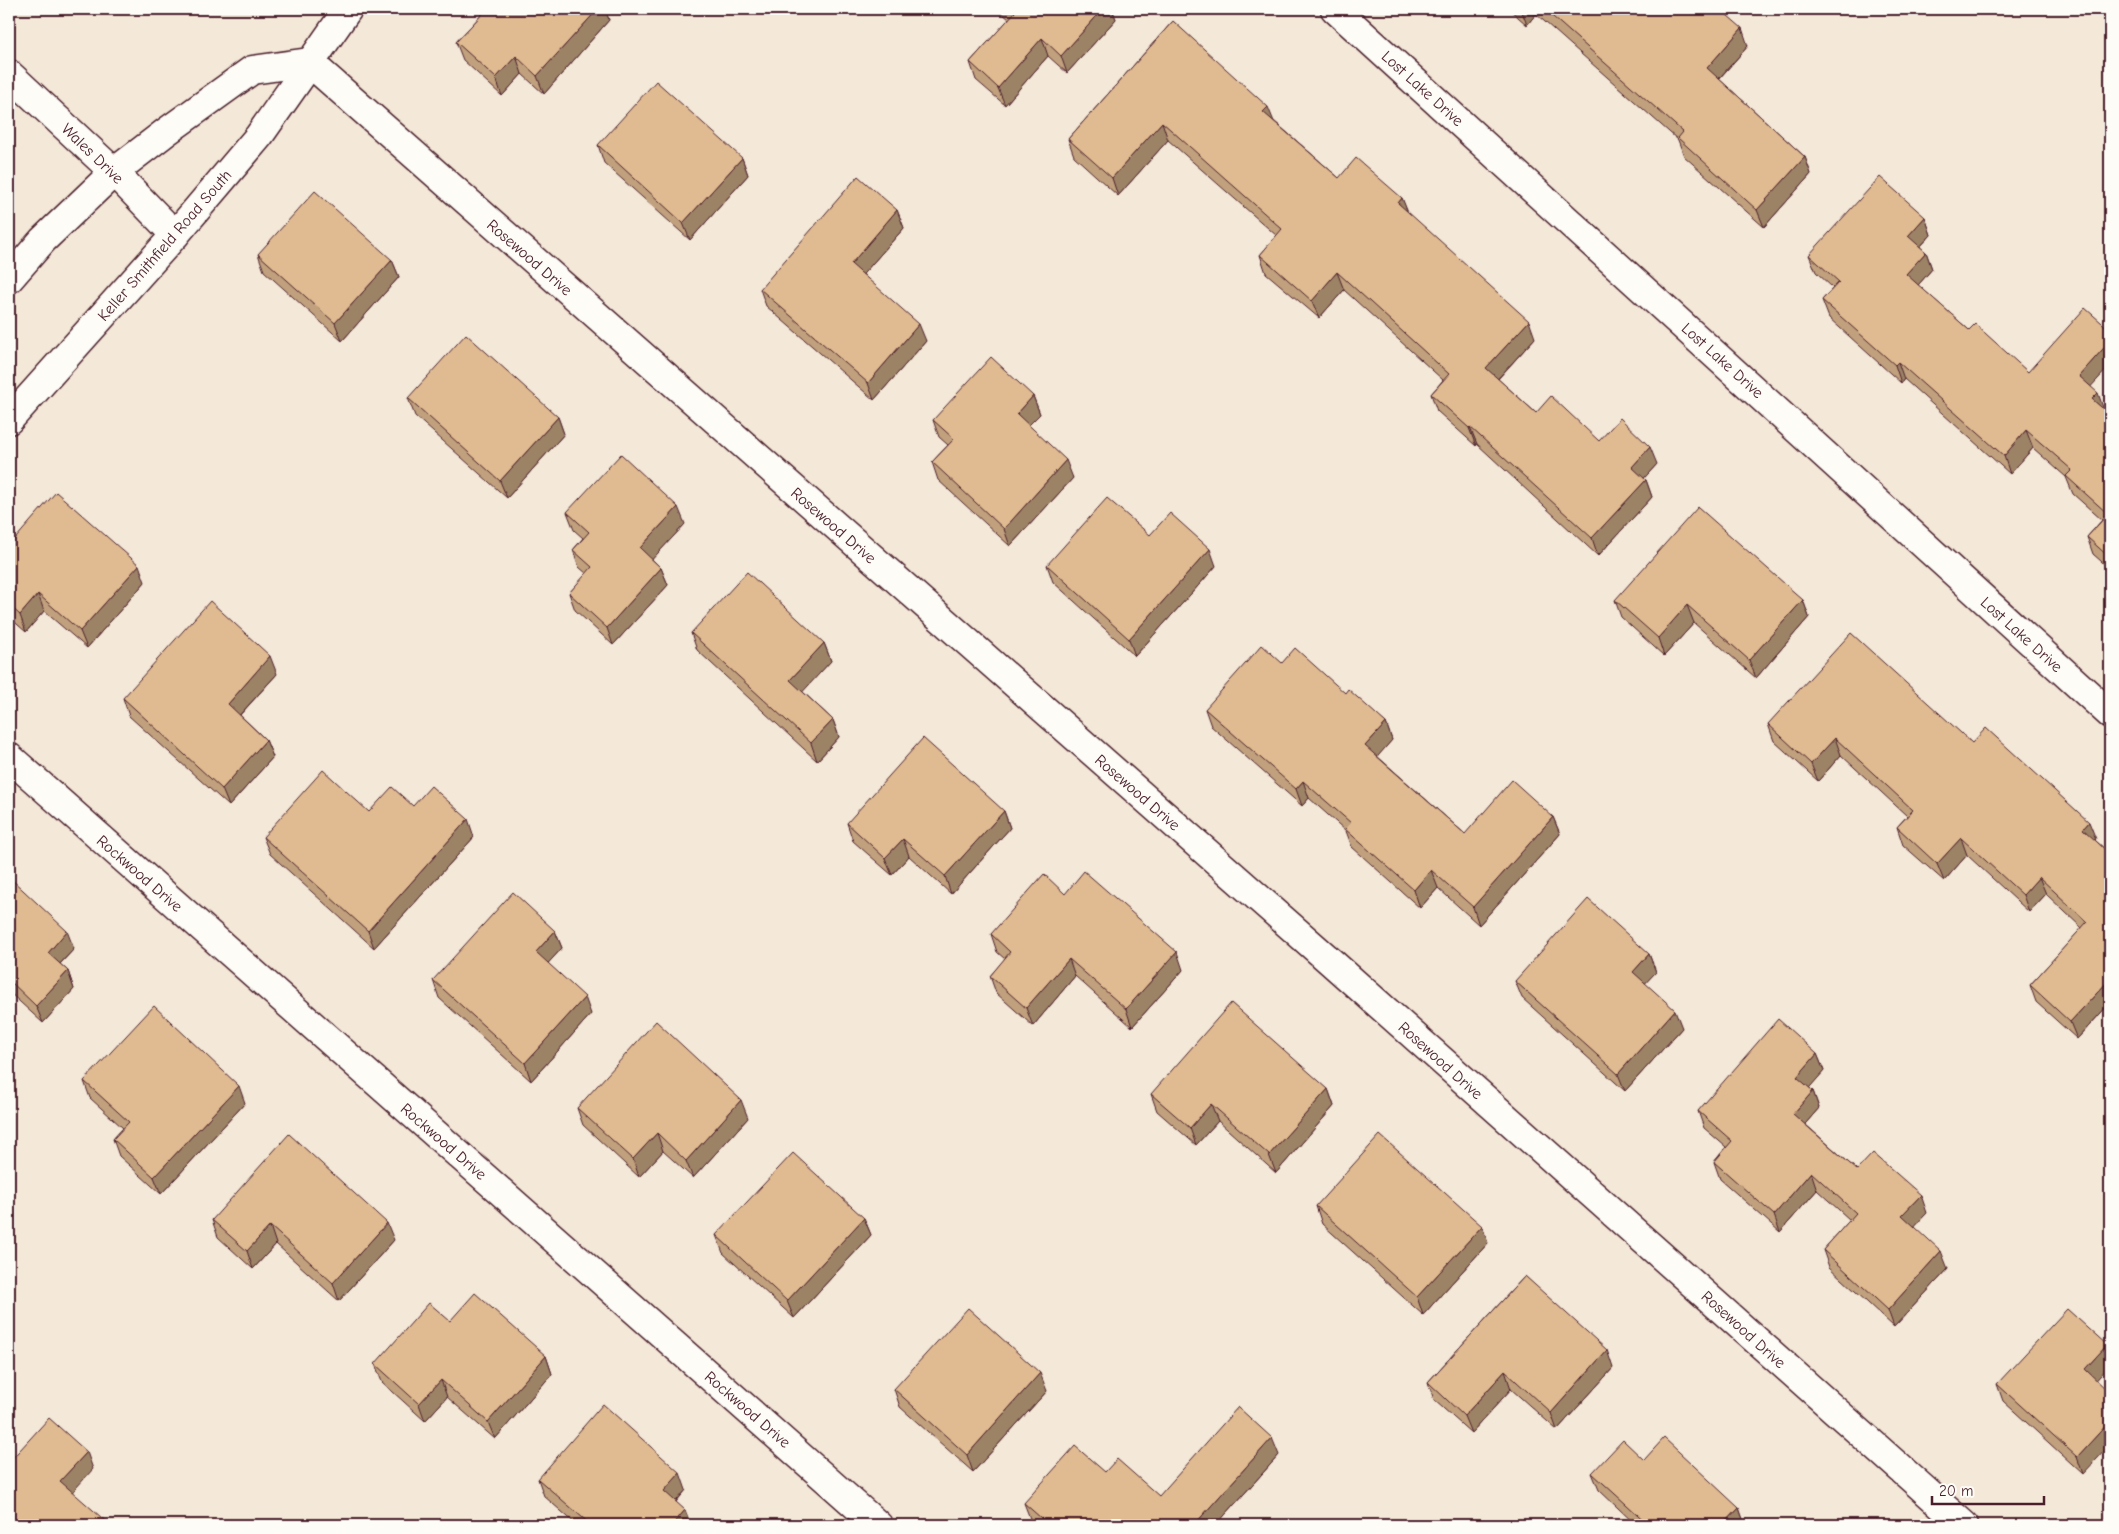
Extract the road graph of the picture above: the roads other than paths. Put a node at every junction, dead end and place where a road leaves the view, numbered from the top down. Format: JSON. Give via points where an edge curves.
{"nodes":[{"id":1,"x":348,"y":9,"type":"edge"},
{"id":2,"x":1335,"y":9,"type":"edge"},
{"id":3,"x":308,"y":62,"type":"junction"},
{"id":4,"x":9,"y":74,"type":"edge"},
{"id":5,"x":114,"y":172,"type":"junction"},
{"id":6,"x":175,"y":235,"type":"junction"},
{"id":7,"x":9,"y":279,"type":"edge"},
{"id":8,"x":9,"y":420,"type":"edge"},
{"id":9,"x":2110,"y":714,"type":"edge"},
{"id":10,"x":9,"y":757,"type":"edge"},
{"id":11,"x":878,"y":1525,"type":"edge"},
{"id":12,"x":1964,"y":1525,"type":"edge"}],
"edges":[{"from":1,"to":3,"type":"street","name":"Keller Smithfield Road South"},
{"from":2,"to":9,"type":"street","name":"Lost Lake Drive"},
{"from":3,"to":5,"type":"street","via":[[252,70]]},
{"from":3,"to":6,"type":"street","name":"Keller Smithfield Road South","via":[[259,136]]},
{"from":3,"to":12,"type":"street","name":"Rosewood Drive","via":[[1330,961]]},
{"from":4,"to":5,"type":"street","name":"Wales Drive"},
{"from":5,"to":6,"type":"street","name":"Wales Drive"},
{"from":5,"to":7,"type":"street","via":[[43,240]]},
{"from":6,"to":8,"type":"street","name":"Keller Smithfield Road South"},
{"from":10,"to":11,"type":"street","name":"Rockwood Drive"}]}
